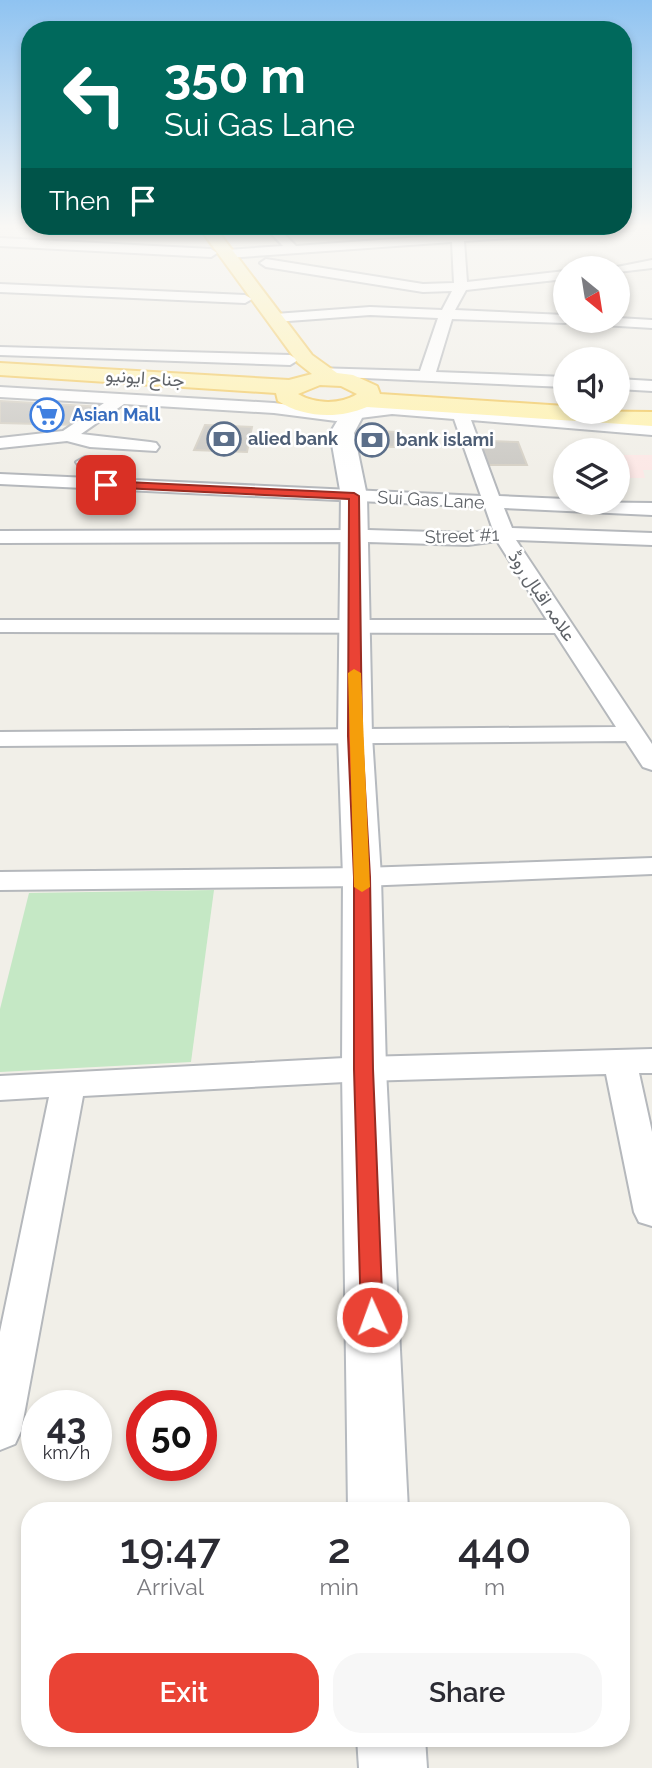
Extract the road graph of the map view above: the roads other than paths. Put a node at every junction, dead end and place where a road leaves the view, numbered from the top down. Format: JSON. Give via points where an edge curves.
{"nodes":[{"id":1,"x":251,"y":308,"type":"edge"},
{"id":2,"x":266,"y":308,"type":"edge"},
{"id":3,"x":329,"y":308,"type":"edge"},
{"id":4,"x":409,"y":308,"type":"edge"},
{"id":5,"x":450,"y":308,"type":"edge"},
{"id":6,"x":447,"y":313,"type":"junction"},
{"id":7,"x":275,"y":318,"type":"junction"},
{"id":8,"x":553,"y":318,"type":"edge"},
{"id":9,"x":630,"y":323,"type":"edge"},
{"id":10,"x":652,"y":324,"type":"edge"},
{"id":11,"x":0,"y":351,"type":"edge"},
{"id":12,"x":290,"y":360,"type":"junction"},
{"id":13,"x":0,"y":369,"type":"edge"},
{"id":14,"x":427,"y":374,"type":"junction"},
{"id":15,"x":0,"y":377,"type":"edge"},
{"id":16,"x":178,"y":380,"type":"junction"},
{"id":17,"x":553,"y":381,"type":"edge"},
{"id":18,"x":630,"y":385,"type":"edge"},
{"id":19,"x":302,"y":386,"type":"junction"},
{"id":20,"x":652,"y":386,"type":"edge"},
{"id":21,"x":0,"y":392,"type":"edge"},
{"id":22,"x":121,"y":400,"type":"junction"},
{"id":23,"x":553,"y":401,"type":"edge"},
{"id":24,"x":349,"y":408,"type":"junction"},
{"id":25,"x":630,"y":412,"type":"edge"},
{"id":26,"x":461,"y":416,"type":"junction"},
{"id":27,"x":646,"y":421,"type":"edge"},
{"id":28,"x":0,"y":435,"type":"edge"},
{"id":29,"x":79,"y":436,"type":"junction"},
{"id":30,"x":47,"y":439,"type":"junction"},
{"id":31,"x":0,"y":443,"type":"edge"},
{"id":32,"x":150,"y":447,"type":"dead end"},
{"id":33,"x":641,"y":449,"type":"dead end"},
{"id":34,"x":85,"y":462,"type":"junction"},
{"id":35,"x":0,"y":479,"type":"edge"},
{"id":36,"x":85,"y":483,"type":"junction"},
{"id":37,"x":148,"y":487,"type":"junction"},
{"id":38,"x":354,"y":496,"type":"junction"},
{"id":39,"x":493,"y":504,"type":"junction"},
{"id":40,"x":652,"y":509,"type":"edge"},
{"id":41,"x":505,"y":534,"type":"junction"},
{"id":42,"x":355,"y":536,"type":"junction"},
{"id":43,"x":0,"y":537,"type":"edge"},
{"id":44,"x":652,"y":539,"type":"edge"},
{"id":45,"x":0,"y":626,"type":"edge"},
{"id":46,"x":354,"y":627,"type":"junction"},
{"id":47,"x":564,"y":627,"type":"junction"},
{"id":48,"x":631,"y":734,"type":"junction"},
{"id":49,"x":355,"y":736,"type":"junction"},
{"id":50,"x":0,"y":739,"type":"edge"},
{"id":51,"x":652,"y":762,"type":"edge"},
{"id":52,"x":652,"y":866,"type":"edge"},
{"id":53,"x":362,"y":877,"type":"junction"},
{"id":54,"x":2,"y":889,"type":"edge"},
{"id":55,"x":636,"y":1061,"type":"edge"},
{"id":56,"x":364,"y":1069,"type":"junction"},
{"id":57,"x":68,"y":1085,"type":"junction"},
{"id":58,"x":0,"y":1088,"type":"edge"},
{"id":59,"x":652,"y":1212,"type":"edge"},
{"id":60,"x":0,"y":1431,"type":"edge"},
{"id":61,"x":378,"y":1502,"type":"edge"},
{"id":62,"x":392,"y":1747,"type":"edge"},
{"id":63,"x":393,"y":1768,"type":"edge"}],
"edges":[{"from":1,"to":12,"type":"main road"},
{"from":2,"to":7,"type":"main road"},
{"from":3,"to":7,"type":"street"},
{"from":4,"to":6,"type":"street"},
{"from":5,"to":6,"type":"street"},
{"from":6,"to":8,"type":"street"},
{"from":6,"to":14,"type":"street"},
{"from":7,"to":19,"type":"main road","via":[[305,359]]},
{"from":9,"to":10,"type":"street"},
{"from":11,"to":12,"type":"street"},
{"from":12,"to":16,"type":"main road"},
{"from":12,"to":19,"type":"main road"},
{"from":13,"to":16,"type":"main road","name":"جناح ایونیو"},
{"from":14,"to":17,"type":"street"},
{"from":14,"to":19,"type":"street"},
{"from":15,"to":19,"type":"main road","name":"جناح ایونیو"},
{"from":16,"to":19,"type":"main road","name":"جناح ایونیو"},
{"from":18,"to":20,"type":"street"},
{"from":19,"to":24,"type":"main road"},
{"from":19,"to":24,"type":"main road"},
{"from":19,"to":24,"type":"main road","via":[[322,408]]},
{"from":21,"to":22,"type":"street"},
{"from":22,"to":24,"type":"street"},
{"from":22,"to":29,"type":"street"},
{"from":23,"to":24,"type":"main road","via":[[424,393]]},
{"from":24,"to":26,"type":"street"},
{"from":24,"to":27,"type":"main road"},
{"from":24,"to":38,"type":"main road"},
{"from":25,"to":27,"type":"main road"},
{"from":26,"to":27,"type":"street"},
{"from":26,"to":39,"type":"street","name":"علامہ اقبال روڈ"},
{"from":27,"to":33,"type":"street"},
{"from":28,"to":30,"type":"street"},
{"from":29,"to":30,"type":"street"},
{"from":29,"to":32,"type":"street"},
{"from":29,"to":34,"type":"street"},
{"from":30,"to":31,"type":"street"},
{"from":34,"to":36,"type":"street"},
{"from":34,"to":37,"type":"street"},
{"from":35,"to":36,"type":"street","name":"Sui Gas Lane"},
{"from":36,"to":37,"type":"street","name":"Sui Gas Lane"},
{"from":37,"to":38,"type":"street","name":"Sui Gas Lane"},
{"from":38,"to":39,"type":"street","name":"Sui Gas Lane"},
{"from":38,"to":42,"type":"main road"},
{"from":39,"to":40,"type":"street","name":"Sui Gas Lane"},
{"from":39,"to":41,"type":"street","name":"علامہ اقبال روڈ"},
{"from":41,"to":42,"type":"street","name":"Street #1","via":[[468,539]]},
{"from":41,"to":44,"type":"street","name":"Street #1"},
{"from":41,"to":47,"type":"street","name":"علامہ اقبال روڈ","via":[[509,548]]},
{"from":42,"to":43,"type":"street","name":"Street #1"},
{"from":42,"to":46,"type":"main road"},
{"from":45,"to":46,"type":"street"},
{"from":46,"to":47,"type":"street"},
{"from":46,"to":49,"type":"main road"},
{"from":47,"to":48,"type":"street","name":"علامہ اقبال روڈ"},
{"from":48,"to":49,"type":"street"},
{"from":48,"to":51,"type":"street","name":"علامہ اقبال روڈ"},
{"from":49,"to":50,"type":"street"},
{"from":49,"to":53,"type":"main road"},
{"from":52,"to":53,"type":"street"},
{"from":53,"to":54,"type":"street"},
{"from":53,"to":56,"type":"main road"},
{"from":55,"to":56,"type":"street"},
{"from":55,"to":59,"type":"street"},
{"from":56,"to":57,"type":"street"},
{"from":56,"to":61,"type":"main road"},
{"from":57,"to":58,"type":"street"},
{"from":57,"to":60,"type":"street"},
{"from":62,"to":63,"type":"main road"}]}
